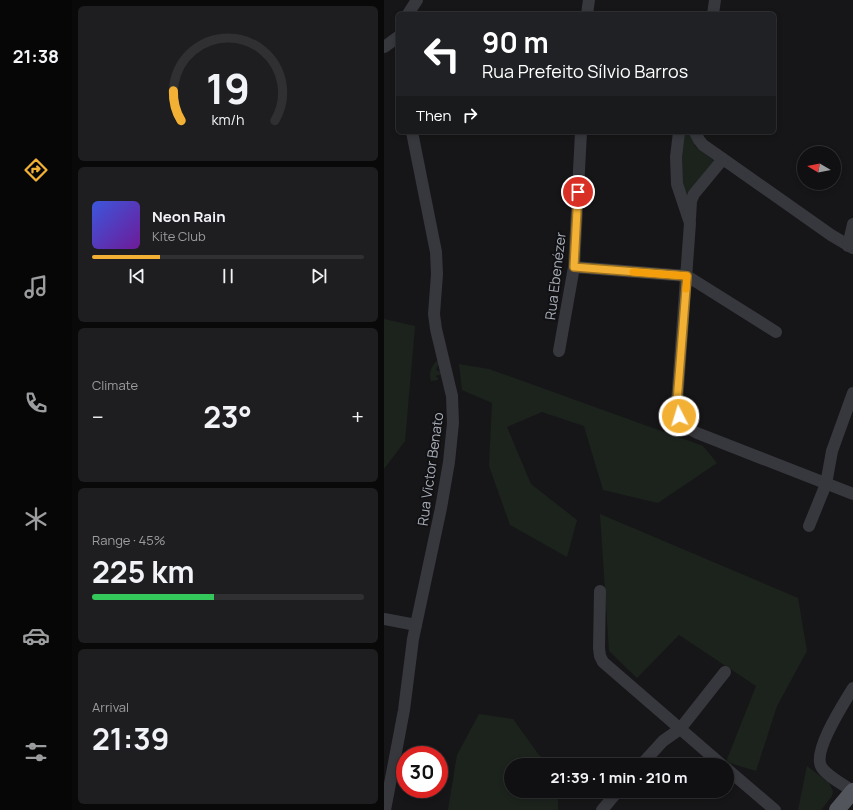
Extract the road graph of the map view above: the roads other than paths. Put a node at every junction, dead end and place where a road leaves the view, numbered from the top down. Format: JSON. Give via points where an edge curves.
{"nodes":[{"id":1,"x":417,"y":0,"type":"edge"},
{"id":2,"x":589,"y":0,"type":"edge"},
{"id":3,"x":715,"y":0,"type":"edge"},
{"id":4,"x":409,"y":12,"type":"edge"},
{"id":5,"x":588,"y":12,"type":"edge"},
{"id":6,"x":713,"y":12,"type":"edge"},
{"id":7,"x":396,"y":39,"type":"edge"},
{"id":8,"x":384,"y":47,"type":"edge"},
{"id":9,"x":412,"y":134,"type":"edge"},
{"id":10,"x":581,"y":134,"type":"edge"},
{"id":11,"x":679,"y":134,"type":"edge"},
{"id":12,"x":696,"y":134,"type":"edge"},
{"id":13,"x":723,"y":159,"type":"junction"},
{"id":14,"x":690,"y":223,"type":"junction"},
{"id":15,"x":853,"y":224,"type":"edge"},
{"id":16,"x":851,"y":247,"type":"edge"},
{"id":17,"x":574,"y":267,"type":"junction"},
{"id":18,"x":687,"y":276,"type":"junction"},
{"id":19,"x":776,"y":332,"type":"dead end"},
{"id":20,"x":559,"y":351,"type":"dead end"},
{"id":21,"x":853,"y":393,"type":"edge"},
{"id":22,"x":826,"y":484,"type":"junction"},
{"id":23,"x":853,"y":494,"type":"edge"},
{"id":24,"x":809,"y":526,"type":"dead end"},
{"id":25,"x":600,"y":591,"type":"dead end"},
{"id":26,"x":384,"y":619,"type":"edge"},
{"id":27,"x":416,"y":625,"type":"junction"},
{"id":28,"x":725,"y":672,"type":"dead end"},
{"id":29,"x":853,"y":688,"type":"edge"},
{"id":30,"x":680,"y":730,"type":"junction"},
{"id":31,"x":647,"y":758,"type":"edge"},
{"id":32,"x":714,"y":758,"type":"edge"},
{"id":33,"x":734,"y":775,"type":"edge"},
{"id":34,"x":853,"y":791,"type":"edge"},
{"id":35,"x":612,"y":798,"type":"edge"},
{"id":36,"x":385,"y":810,"type":"edge"},
{"id":37,"x":602,"y":810,"type":"edge"},
{"id":38,"x":775,"y":810,"type":"edge"},
{"id":39,"x":837,"y":810,"type":"edge"}],
"edges":[{"from":1,"to":4,"type":"street"},
{"from":2,"to":5,"type":"street"},
{"from":3,"to":6,"type":"street"},
{"from":7,"to":8,"type":"street"},
{"from":9,"to":27,"type":"street","name":"Rua Victor Benato","via":[[436,252],[436,329],[454,409],[445,486]]},
{"from":10,"to":17,"type":"street","name":"Rua Ebenézer"},
{"from":11,"to":14,"type":"street","via":[[677,184]]},
{"from":12,"to":13,"type":"street","via":[[704,145]]},
{"from":13,"to":14,"type":"street","via":[[692,197]]},
{"from":13,"to":16,"type":"street"},
{"from":14,"to":18,"type":"street"},
{"from":15,"to":16,"type":"street"},
{"from":17,"to":18,"type":"street"},
{"from":17,"to":20,"type":"street","name":"Rua Ebenézer"},
{"from":18,"to":19,"type":"street"},
{"from":18,"to":22,"type":"street","via":[[677,402],[683,423],[697,433]]},
{"from":21,"to":22,"type":"street","via":[[832,451]]},
{"from":22,"to":23,"type":"street"},
{"from":22,"to":24,"type":"street"},
{"from":25,"to":30,"type":"street","via":[[599,648],[603,662]]},
{"from":26,"to":27,"type":"street"},
{"from":27,"to":36,"type":"street","name":"Rua Victor Benato","via":[[403,717]]},
{"from":28,"to":30,"type":"street"},
{"from":29,"to":34,"type":"street","via":[[826,736],[819,757],[826,772]]},
{"from":30,"to":31,"type":"street","via":[[663,741]]},
{"from":30,"to":32,"type":"street"},
{"from":33,"to":38,"type":"street"},
{"from":34,"to":39,"type":"main road"},
{"from":35,"to":37,"type":"street"}]}
